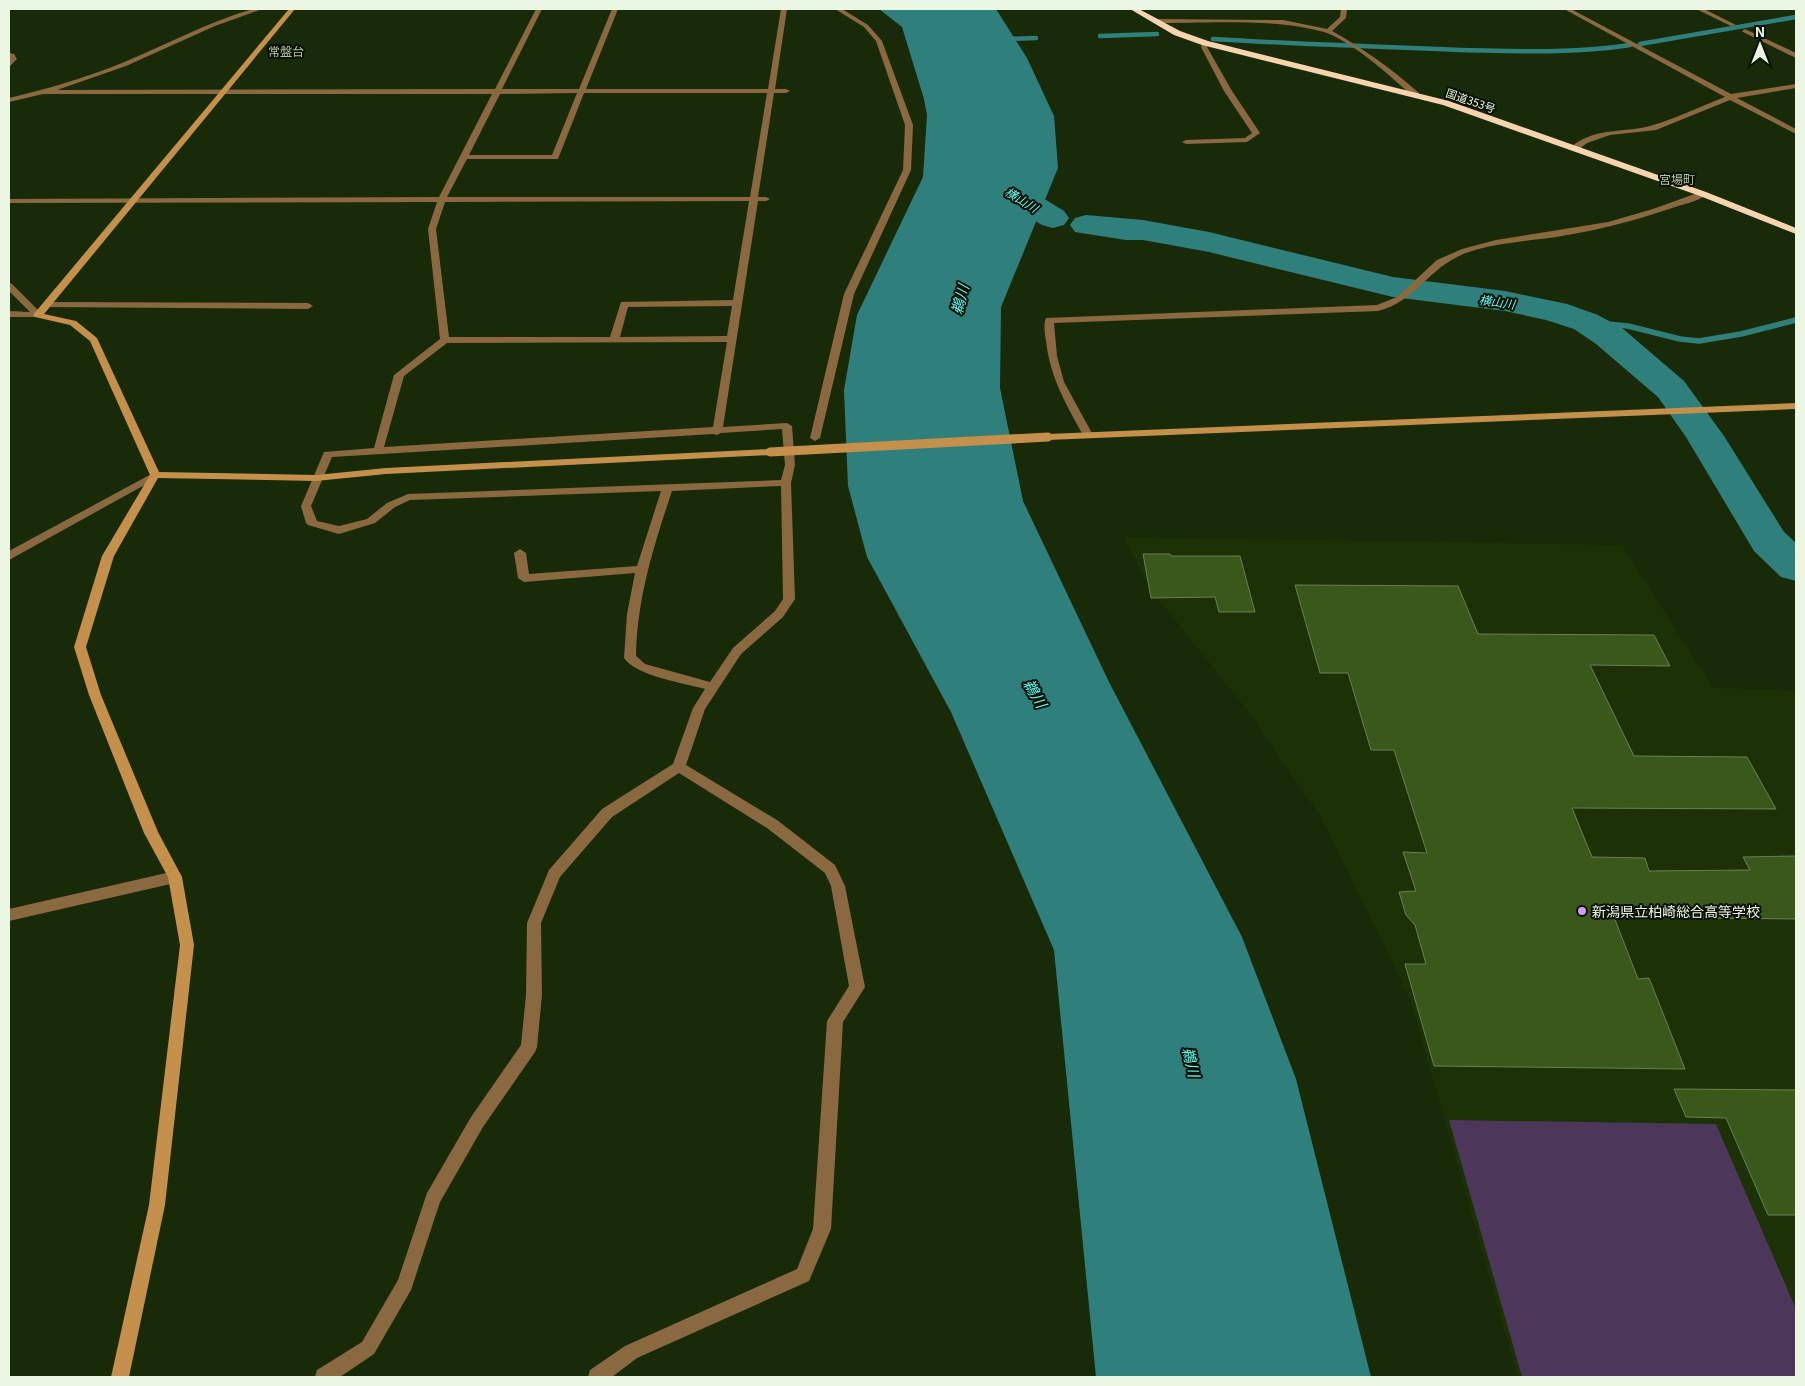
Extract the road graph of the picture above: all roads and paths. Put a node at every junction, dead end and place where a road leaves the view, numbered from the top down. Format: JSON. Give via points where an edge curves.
{"nodes":[{"id":1,"x":259,"y":9,"type":"edge"},
{"id":2,"x":292,"y":9,"type":"edge"},
{"id":3,"x":539,"y":9,"type":"edge"},
{"id":4,"x":615,"y":9,"type":"edge"},
{"id":5,"x":784,"y":9,"type":"edge"},
{"id":6,"x":838,"y":9,"type":"edge"},
{"id":7,"x":1134,"y":9,"type":"edge"},
{"id":8,"x":1344,"y":9,"type":"edge"},
{"id":9,"x":1567,"y":9,"type":"edge"},
{"id":10,"x":1699,"y":9,"type":"edge"},
{"id":11,"x":1154,"y":21,"type":"junction"},
{"id":12,"x":1733,"y":25,"type":"dead end"},
{"id":13,"x":1328,"y":31,"type":"junction"},
{"id":14,"x":1745,"y":31,"type":"dead end"},
{"id":15,"x":1205,"y":43,"type":"junction"},
{"id":16,"x":9,"y":55,"type":"edge"},
{"id":17,"x":1796,"y":56,"type":"edge"},
{"id":18,"x":9,"y":65,"type":"edge"},
{"id":19,"x":1796,"y":86,"type":"edge"},
{"id":20,"x":498,"y":90,"type":"junction"},
{"id":21,"x":583,"y":91,"type":"junction"},
{"id":22,"x":771,"y":91,"type":"junction"},
{"id":23,"x":786,"y":91,"type":"dead end"},
{"id":24,"x":44,"y":92,"type":"junction"},
{"id":25,"x":223,"y":92,"type":"junction"},
{"id":26,"x":1416,"y":95,"type":"junction"},
{"id":27,"x":1733,"y":96,"type":"junction"},
{"id":28,"x":9,"y":100,"type":"edge"},
{"id":29,"x":1796,"y":132,"type":"edge"},
{"id":30,"x":1186,"y":142,"type":"dead end"},
{"id":31,"x":1576,"y":148,"type":"junction"},
{"id":32,"x":464,"y":157,"type":"junction"},
{"id":33,"x":1703,"y":194,"type":"junction"},
{"id":34,"x":753,"y":199,"type":"junction"},
{"id":35,"x":766,"y":199,"type":"dead end"},
{"id":36,"x":442,"y":200,"type":"junction"},
{"id":37,"x":9,"y":201,"type":"edge"},
{"id":38,"x":134,"y":201,"type":"junction"},
{"id":39,"x":1796,"y":231,"type":"edge"},
{"id":40,"x":9,"y":286,"type":"edge"},
{"id":41,"x":737,"y":303,"type":"junction"},
{"id":42,"x":46,"y":305,"type":"junction"},
{"id":43,"x":308,"y":306,"type":"dead end"},
{"id":44,"x":9,"y":314,"type":"edge"},
{"id":45,"x":38,"y":315,"type":"junction"},
{"id":46,"x":732,"y":339,"type":"junction"},
{"id":47,"x":446,"y":340,"type":"junction"},
{"id":48,"x":614,"y":340,"type":"junction"},
{"id":49,"x":1796,"y":406,"type":"edge"},
{"id":50,"x":718,"y":432,"type":"junction"},
{"id":51,"x":1088,"y":435,"type":"junction"},
{"id":52,"x":815,"y":438,"type":"dead end"},
{"id":53,"x":378,"y":450,"type":"junction"},
{"id":54,"x":154,"y":475,"type":"junction"},
{"id":55,"x":316,"y":478,"type":"junction"},
{"id":56,"x":786,"y":483,"type":"junction"},
{"id":57,"x":668,"y":487,"type":"junction"},
{"id":58,"x":520,"y":553,"type":"dead end"},
{"id":59,"x":9,"y":556,"type":"edge"},
{"id":60,"x":641,"y":569,"type":"junction"},
{"id":61,"x":713,"y":687,"type":"junction"},
{"id":62,"x":679,"y":767,"type":"junction"},
{"id":63,"x":175,"y":876,"type":"junction"},
{"id":64,"x":9,"y":915,"type":"edge"},
{"id":65,"x":120,"y":1377,"type":"edge"},
{"id":66,"x":324,"y":1377,"type":"edge"},
{"id":67,"x":596,"y":1377,"type":"edge"}],
"edges":[{"from":1,"to":24,"type":"street","via":[[201,30],[138,59]]},
{"from":2,"to":25,"type":"street"},
{"from":3,"to":20,"type":"street"},
{"from":4,"to":21,"type":"street"},
{"from":5,"to":22,"type":"street"},
{"from":6,"to":52,"type":"street","via":[[866,26],[879,41],[909,125],[907,170],[849,294]]},
{"from":7,"to":11,"type":"highway","name":"国道353号"},
{"from":8,"to":13,"type":"street","via":[[1343,18]]},
{"from":9,"to":27,"type":"street"},
{"from":10,"to":12,"type":"street"},
{"from":11,"to":13,"type":"street","via":[[1283,22]]},
{"from":11,"to":15,"type":"highway","name":"国道353号"},
{"from":13,"to":26,"type":"street","via":[[1357,47]]},
{"from":14,"to":17,"type":"street"},
{"from":15,"to":26,"type":"highway","name":"国道353号"},
{"from":15,"to":30,"type":"street","via":[[1204,48],[1228,91],[1256,133],[1247,140]]},
{"from":16,"to":18,"type":"street","via":[[14,59]]},
{"from":19,"to":27,"type":"street"},
{"from":20,"to":21,"type":"street"},
{"from":20,"to":25,"type":"street"},
{"from":20,"to":32,"type":"street"},
{"from":21,"to":22,"type":"street"},
{"from":21,"to":32,"type":"street","via":[[555,157]]},
{"from":22,"to":23,"type":"street"},
{"from":22,"to":34,"type":"street"},
{"from":24,"to":25,"type":"street"},
{"from":24,"to":28,"type":"street"},
{"from":25,"to":38,"type":"street"},
{"from":26,"to":31,"type":"highway","name":"国道353号"},
{"from":27,"to":29,"type":"street"},
{"from":27,"to":31,"type":"street","via":[[1653,128],[1609,133]]},
{"from":31,"to":33,"type":"highway","name":"国道353号"},
{"from":32,"to":36,"type":"street"},
{"from":33,"to":39,"type":"highway","name":"国道353号"},
{"from":33,"to":51,"type":"street","via":[[1621,222],[1462,252],[1442,260],[1404,297],[1378,308],[1050,320],[1052,354],[1058,378]]},
{"from":34,"to":35,"type":"street"},
{"from":34,"to":36,"type":"street"},
{"from":34,"to":41,"type":"street"},
{"from":36,"to":38,"type":"street"},
{"from":36,"to":47,"type":"street","via":[[432,229]]},
{"from":37,"to":38,"type":"street"},
{"from":38,"to":42,"type":"street"},
{"from":40,"to":45,"type":"street"},
{"from":41,"to":46,"type":"street"},
{"from":41,"to":48,"type":"street","via":[[624,304]]},
{"from":42,"to":43,"type":"street"},
{"from":42,"to":45,"type":"street"},
{"from":44,"to":45,"type":"street"},
{"from":45,"to":54,"type":"street","via":[[74,323],[94,340]]},
{"from":46,"to":48,"type":"street"},
{"from":46,"to":50,"type":"street"},
{"from":47,"to":48,"type":"street"},
{"from":47,"to":53,"type":"street","via":[[399,375]]},
{"from":49,"to":51,"type":"street"},
{"from":50,"to":53,"type":"street"},
{"from":50,"to":56,"type":"street","via":[[787,426],[790,465]]},
{"from":51,"to":55,"type":"street","bridge":true,"via":[[386,471]]},
{"from":53,"to":55,"type":"street","via":[[328,454]]},
{"from":54,"to":55,"type":"street"},
{"from":54,"to":59,"type":"street"},
{"from":54,"to":63,"type":"street","via":[[108,556],[80,647],[95,694],[151,833]]},
{"from":55,"to":57,"type":"street","via":[[306,506],[312,523],[339,530],[371,521],[391,505],[408,497]]},
{"from":56,"to":57,"type":"street"},
{"from":56,"to":61,"type":"street","via":[[789,599],[779,614],[737,651]]},
{"from":57,"to":60,"type":"street"},
{"from":58,"to":60,"type":"street","via":[[524,578]]},
{"from":60,"to":61,"type":"street","via":[[630,637],[630,658],[641,667]]},
{"from":61,"to":62,"type":"street","via":[[699,708]]},
{"from":62,"to":66,"type":"street","via":[[607,813],[554,874],[534,924],[534,994],[529,1047],[477,1122],[433,1198],[405,1284],[368,1348]]},
{"from":62,"to":67,"type":"street","via":[[772,824],[830,869],[838,886],[857,987],[836,1021],[822,1230],[803,1275],[630,1352]]},
{"from":63,"to":64,"type":"street"},
{"from":63,"to":65,"type":"street","via":[[187,945],[157,1205]]}]}
